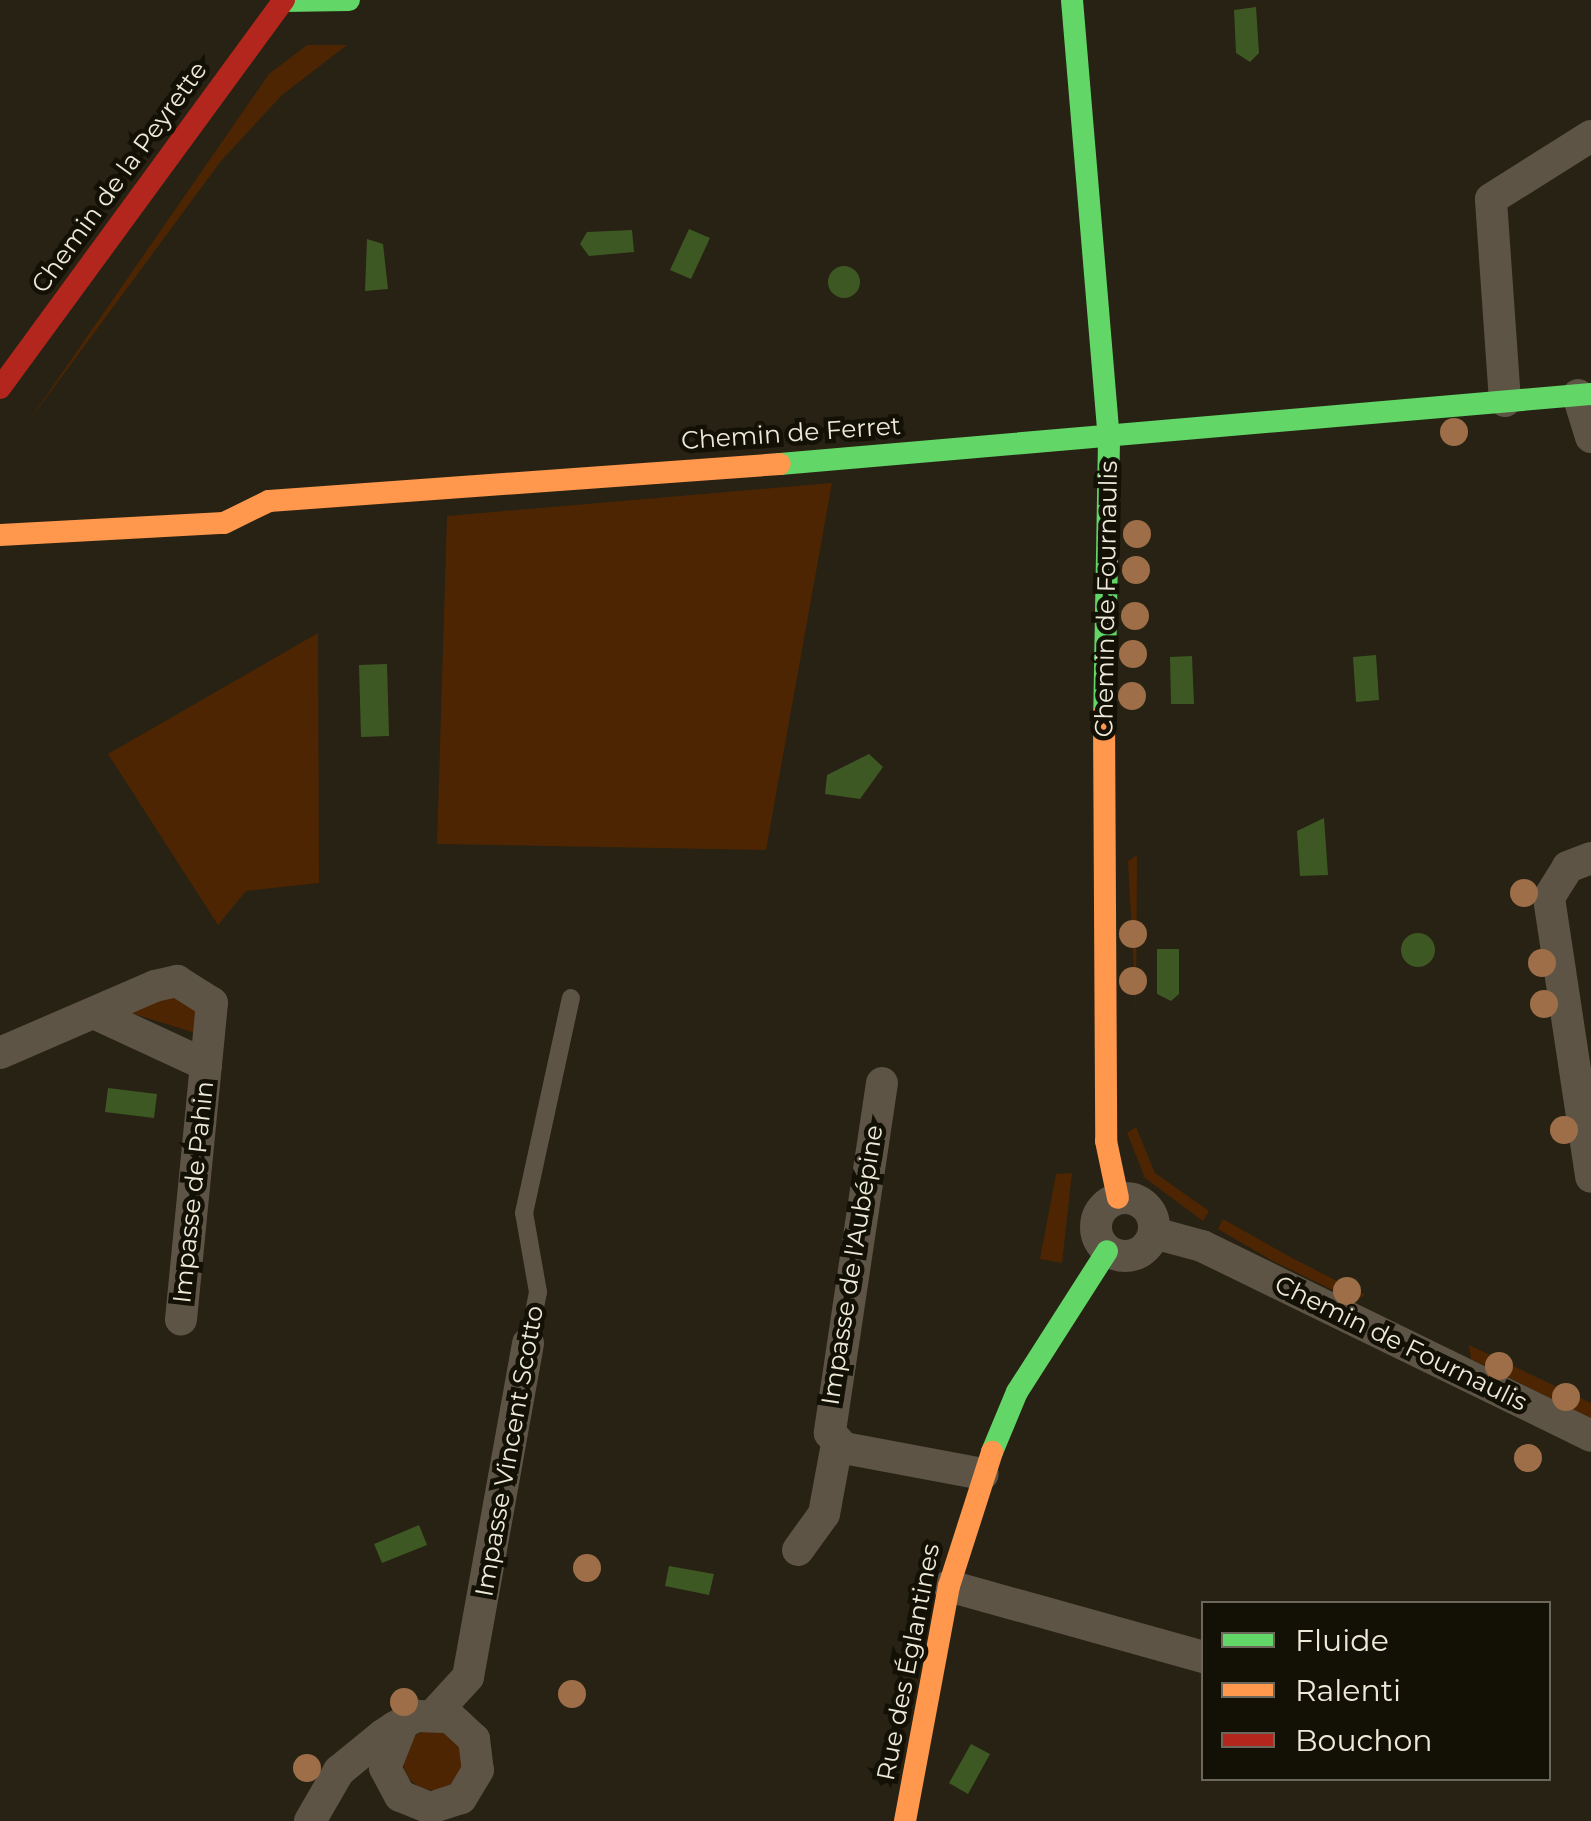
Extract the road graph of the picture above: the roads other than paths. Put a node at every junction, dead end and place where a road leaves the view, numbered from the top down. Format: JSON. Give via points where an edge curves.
{"nodes":[{"id":1,"x":283,"y":0,"type":"edge"},
{"id":2,"x":349,"y":0,"type":"edge"},
{"id":3,"x":1072,"y":0,"type":"edge"},
{"id":4,"x":1591,"y":136,"type":"edge"},
{"id":5,"x":0,"y":388,"type":"edge"},
{"id":6,"x":1584,"y":395,"type":"edge"},
{"id":7,"x":1505,"y":401,"type":"junction"},
{"id":8,"x":1591,"y":437,"type":"edge"},
{"id":9,"x":1108,"y":440,"type":"junction"},
{"id":10,"x":0,"y":535,"type":"edge"},
{"id":11,"x":1591,"y":858,"type":"edge"},
{"id":12,"x":571,"y":998,"type":"dead end"},
{"id":13,"x":98,"y":1015,"type":"junction"},
{"id":14,"x":0,"y":1053,"type":"edge"},
{"id":15,"x":206,"y":1065,"type":"junction"},
{"id":16,"x":882,"y":1083,"type":"dead end"},
{"id":17,"x":1591,"y":1177,"type":"edge"},
{"id":18,"x":1118,"y":1198,"type":"junction"},
{"id":19,"x":1154,"y":1232,"type":"junction"},
{"id":20,"x":1108,"y":1251,"type":"junction"},
{"id":21,"x":181,"y":1320,"type":"dead end"},
{"id":22,"x":528,"y":1343,"type":"joint"},
{"id":23,"x":1591,"y":1436,"type":"edge"},
{"id":24,"x":838,"y":1444,"type":"junction"},
{"id":25,"x":983,"y":1474,"type":"junction"},
{"id":26,"x":798,"y":1550,"type":"dead end"},
{"id":27,"x":949,"y":1586,"type":"junction"},
{"id":28,"x":1201,"y":1656,"type":"edge"},
{"id":29,"x":310,"y":1821,"type":"edge"},
{"id":30,"x":904,"y":1821,"type":"edge"}],
"edges":[{"from":1,"to":2,"type":"street"},
{"from":1,"to":5,"type":"street","name":"Chemin de la Peyrette"},
{"from":3,"to":9,"type":"street","name":"Chemin de Fournaulis"},
{"from":4,"to":7,"type":"street","via":[[1491,199]]},
{"from":6,"to":7,"type":"street","name":"Chemin de Ferret"},
{"from":6,"to":8,"type":"street"},
{"from":7,"to":9,"type":"street","name":"Chemin de Ferret"},
{"from":9,"to":10,"type":"street","name":"Chemin de Ferret","via":[[269,501],[224,523]]},
{"from":9,"to":18,"type":"street","name":"Chemin de Fournaulis","via":[[1101,904],[1105,1130]]},
{"from":11,"to":17,"type":"street","via":[[1568,867],[1549,898]]},
{"from":12,"to":22,"type":"lane","name":"Impasse Vincent Scotto","via":[[524,1213],[538,1292]]},
{"from":13,"to":14,"type":"street","name":"Impasse de Pahin"},
{"from":13,"to":15,"type":"street","name":"Impasse de Pahin"},
{"from":13,"to":15,"type":"street","name":"Impasse de Pahin","via":[[155,986],[199,988],[212,1002]]},
{"from":15,"to":21,"type":"street","name":"Impasse de Pahin"},
{"from":16,"to":24,"type":"street","name":"Impasse de l'Aubépine","via":[[826,1413]]},
{"from":18,"to":19,"type":"street","via":[[1143,1202]]},
{"from":18,"to":20,"type":"street","via":[[1095,1227]]},
{"from":19,"to":20,"type":"street","via":[[1133,1256]]},
{"from":19,"to":23,"type":"street","name":"Chemin de Fournaulis","via":[[1202,1246]]},
{"from":20,"to":25,"type":"street","name":"Rue des Églantines","via":[[1016,1392]]},
{"from":22,"to":29,"type":"street","name":"Impasse Vincent Scotto","via":[[468,1678],[332,1778]]},
{"from":24,"to":25,"type":"street"},
{"from":24,"to":26,"type":"street","name":"Impasse de l'Aubépine","via":[[824,1514]]},
{"from":25,"to":27,"type":"street","name":"Rue des Églantines"},
{"from":27,"to":28,"type":"street"},
{"from":27,"to":30,"type":"street","name":"Rue des Églantines"}]}
